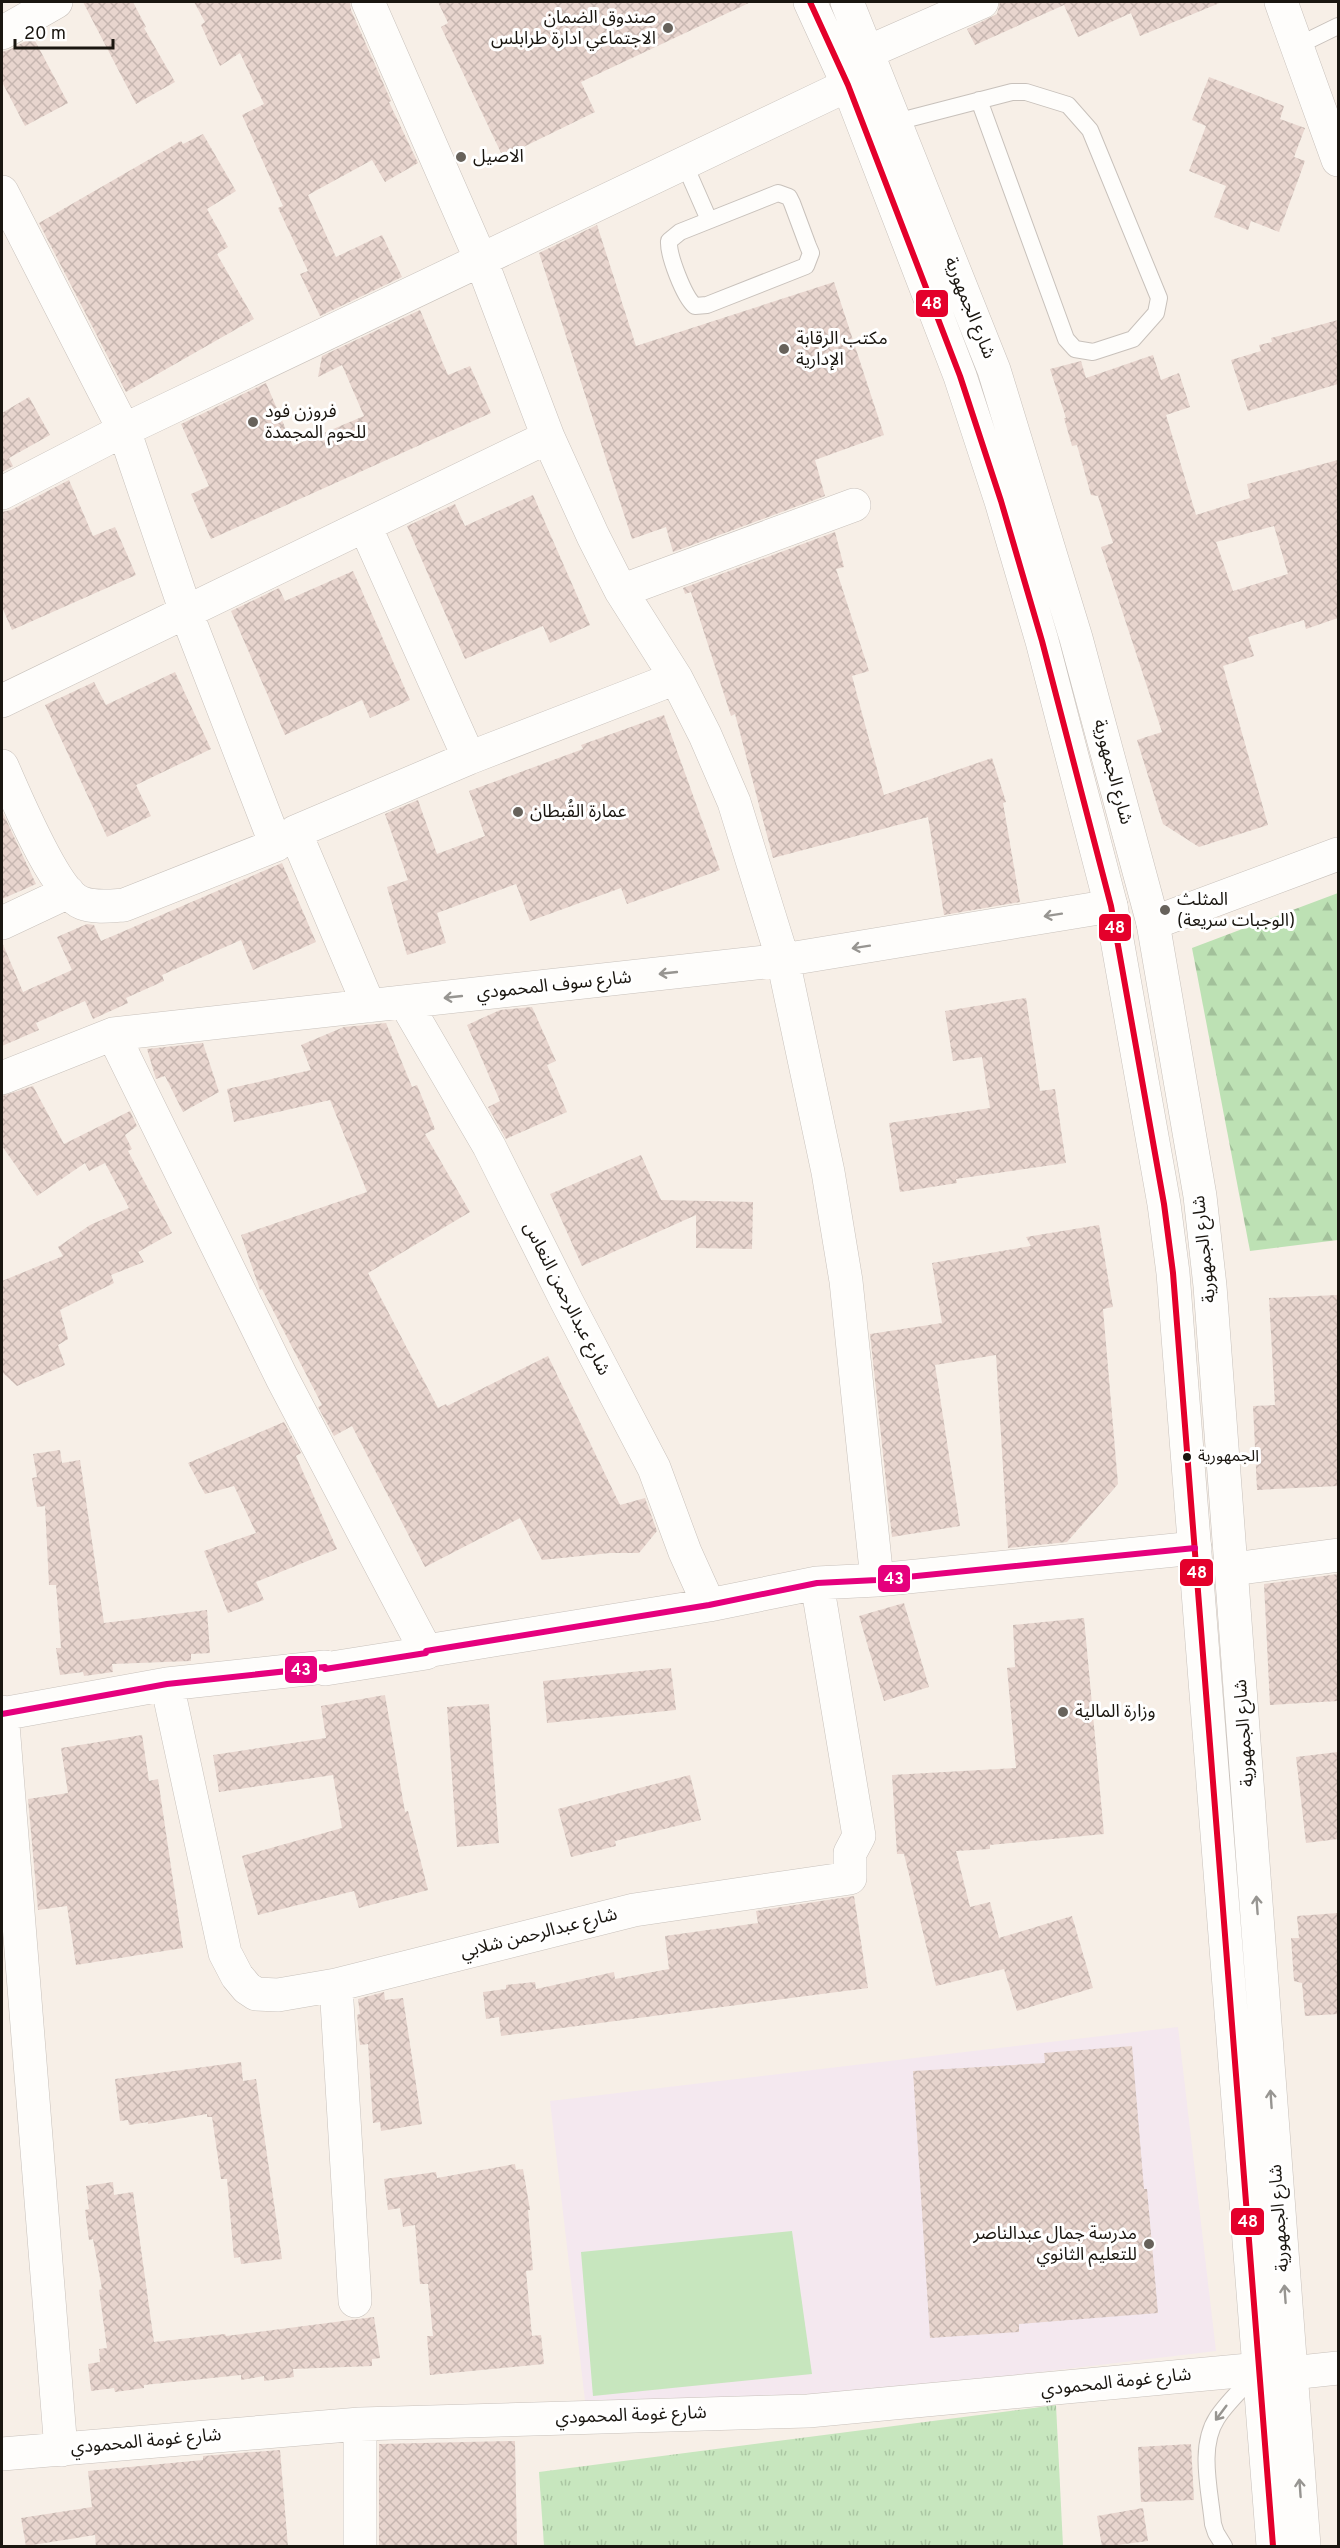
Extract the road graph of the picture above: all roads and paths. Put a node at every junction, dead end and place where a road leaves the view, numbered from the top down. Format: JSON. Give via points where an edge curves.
{"nodes":[{"id":1,"x":56,"y":2,"type":"edge"},
{"id":2,"x":368,"y":2,"type":"edge"},
{"id":3,"x":810,"y":2,"type":"edge"},
{"id":4,"x":847,"y":2,"type":"edge"},
{"id":5,"x":982,"y":2,"type":"edge"},
{"id":6,"x":1281,"y":2,"type":"edge"},
{"id":7,"x":1338,"y":26,"type":"edge"},
{"id":8,"x":2,"y":33,"type":"edge"},
{"id":9,"x":1297,"y":46,"type":"junction"},
{"id":10,"x":868,"y":52,"type":"junction"},
{"id":11,"x":848,"y":85,"type":"junction"},
{"id":12,"x":979,"y":100,"type":"junction"},
{"id":13,"x":896,"y":122,"type":"junction"},
{"id":14,"x":1337,"y":147,"type":"edge"},
{"id":15,"x":684,"y":163,"type":"junction"},
{"id":16,"x":7,"y":213,"type":"edge"},
{"id":17,"x":709,"y":220,"type":"junction"},
{"id":18,"x":481,"y":260,"type":"junction"},
{"id":19,"x":124,"y":430,"type":"junction"},
{"id":20,"x":548,"y":436,"type":"junction"},
{"id":21,"x":2,"y":493,"type":"edge"},
{"id":22,"x":854,"y":505,"type":"dead end"},
{"id":23,"x":364,"y":525,"type":"junction"},
{"id":24,"x":621,"y":591,"type":"junction"},
{"id":25,"x":186,"y":612,"type":"junction"},
{"id":26,"x":676,"y":678,"type":"junction"},
{"id":27,"x":2,"y":701,"type":"edge"},
{"id":28,"x":469,"y":758,"type":"junction"},
{"id":29,"x":2,"y":766,"type":"edge"},
{"id":30,"x":285,"y":838,"type":"junction"},
{"id":31,"x":1338,"y":854,"type":"edge"},
{"id":32,"x":68,"y":892,"type":"junction"},
{"id":33,"x":1111,"y":906,"type":"junction"},
{"id":34,"x":2,"y":923,"type":"edge"},
{"id":35,"x":1153,"y":923,"type":"junction"},
{"id":36,"x":783,"y":960,"type":"junction"},
{"id":37,"x":405,"y":1002,"type":"junction"},
{"id":38,"x":369,"y":1006,"type":"junction"},
{"id":39,"x":113,"y":1034,"type":"junction"},
{"id":40,"x":2,"y":1078,"type":"edge"},
{"id":41,"x":1195,"y":1548,"type":"junction"},
{"id":42,"x":1338,"y":1555,"type":"edge"},
{"id":43,"x":1233,"y":1569,"type":"junction"},
{"id":44,"x":877,"y":1580,"type":"junction"},
{"id":45,"x":817,"y":1583,"type":"junction"},
{"id":46,"x":709,"y":1605,"type":"junction"},
{"id":47,"x":426,"y":1651,"type":"junction"},
{"id":48,"x":167,"y":1684,"type":"junction"},
{"id":49,"x":2,"y":1713,"type":"edge"},
{"id":50,"x":336,"y":1985,"type":"junction"},
{"id":51,"x":355,"y":2301,"type":"dead end"},
{"id":52,"x":1338,"y":2368,"type":"edge"},
{"id":53,"x":1276,"y":2371,"type":"junction"},
{"id":54,"x":360,"y":2424,"type":"junction"},
{"id":55,"x":61,"y":2450,"type":"junction"},
{"id":56,"x":2,"y":2454,"type":"edge"},
{"id":57,"x":360,"y":2547,"type":"edge"},
{"id":58,"x":1224,"y":2547,"type":"edge"},
{"id":59,"x":1273,"y":2547,"type":"edge"},
{"id":60,"x":1304,"y":2547,"type":"edge"}],
"edges":[{"from":1,"to":8,"type":"street"},
{"from":2,"to":18,"type":"street"},
{"from":3,"to":11,"type":"street","name":"شارع الجمهورية"},
{"from":4,"to":10,"type":"street","name":"شارع الجمهورية"},
{"from":5,"to":10,"type":"street"},
{"from":6,"to":9,"type":"street"},
{"from":7,"to":9,"type":"lane"},
{"from":9,"to":14,"type":"street"},
{"from":10,"to":13,"type":"street","name":"شارع الجمهورية"},
{"from":11,"to":15,"type":"street"},
{"from":11,"to":33,"type":"street","name":"شارع الجمهورية","via":[[960,376],[1001,501]]},
{"from":12,"to":12,"type":"lane","via":[[1026,92],[1068,105],[1089,130],[1159,298],[1156,313],[1133,339],[1093,352],[1075,349],[1066,339]]},
{"from":12,"to":13,"type":"lane"},
{"from":13,"to":35,"type":"street","name":"شارع الجمهورية","via":[[994,370],[1076,638]]},
{"from":15,"to":17,"type":"lane"},
{"from":15,"to":18,"type":"street"},
{"from":16,"to":19,"type":"street"},
{"from":17,"to":17,"type":"lane","via":[[669,241],[670,254],[687,297],[695,306],[707,305],[799,269],[810,260],[811,253],[792,203],[784,195],[773,195]]},
{"from":18,"to":19,"type":"street"},
{"from":18,"to":20,"type":"street"},
{"from":19,"to":21,"type":"street"},
{"from":19,"to":25,"type":"street"},
{"from":20,"to":23,"type":"street"},
{"from":20,"to":24,"type":"street"},
{"from":22,"to":24,"type":"street"},
{"from":23,"to":25,"type":"street"},
{"from":23,"to":28,"type":"street"},
{"from":24,"to":26,"type":"street"},
{"from":25,"to":27,"type":"street"},
{"from":25,"to":30,"type":"street"},
{"from":26,"to":28,"type":"street"},
{"from":26,"to":36,"type":"street","via":[[734,802]]},
{"from":28,"to":30,"type":"street"},
{"from":29,"to":32,"type":"street","via":[[54,874]]},
{"from":30,"to":32,"type":"street","via":[[124,905],[81,903]]},
{"from":30,"to":38,"type":"street"},
{"from":31,"to":35,"type":"street"},
{"from":32,"to":34,"type":"street"},
{"from":33,"to":36,"type":"street","name":"شارع سوف المحمودي","one_way":true},
{"from":33,"to":41,"type":"street","name":"شارع الجمهورية","via":[[1166,1215]]},
{"from":35,"to":43,"type":"street","name":"شارع الجمهورية","via":[[1200,1196]]},
{"from":36,"to":37,"type":"street","name":"شارع سوف المحمودي","one_way":true},
{"from":36,"to":44,"type":"street","via":[[828,1172],[846,1281]]},
{"from":37,"to":38,"type":"street","name":"شارع سوف المحمودي"},
{"from":37,"to":46,"type":"street","name":"شارع عبدالرحمن النعاس","via":[[489,1146],[654,1468]]},
{"from":38,"to":39,"type":"street","name":"شارع سوف المحمودي"},
{"from":39,"to":40,"type":"street","name":"شارع سوف المحمودي"},
{"from":39,"to":47,"type":"street","via":[[282,1378]]},
{"from":41,"to":44,"type":"street"},
{"from":41,"to":53,"type":"street","name":"شارع الجمهورية"},
{"from":42,"to":43,"type":"street"},
{"from":53,"to":43,"type":"street","name":"شارع الجمهورية","one_way":true},
{"from":44,"to":45,"type":"street"},
{"from":45,"to":46,"type":"street"},
{"from":45,"to":50,"type":"street","name":"شارع عبدالرحمن شلابي","via":[[859,1836],[850,1853],[850,1878],[634,1910]]},
{"from":46,"to":47,"type":"street"},
{"from":47,"to":48,"type":"street","via":[[325,1669]]},
{"from":48,"to":49,"type":"street"},
{"from":48,"to":50,"type":"street","name":"شارع عبدالرحمن شلابي","via":[[225,1953],[237,1976],[256,1994],[278,1995]]},
{"from":49,"to":55,"type":"street"},
{"from":50,"to":51,"type":"street"},
{"from":52,"to":53,"type":"street","name":"شارع غومة المحمودي"},
{"from":53,"to":54,"type":"street","name":"شارع غومة المحمودي","via":[[808,2411]]},
{"from":53,"to":58,"type":"lane","one_way":true,"via":[[1225,2407],[1210,2432],[1208,2460],[1214,2524]]},
{"from":53,"to":59,"type":"street","name":"شارع الجمهورية"},
{"from":60,"to":53,"type":"street","name":"شارع الجمهورية","one_way":true},
{"from":54,"to":55,"type":"street","name":"شارع غومة المحمودي"},
{"from":54,"to":57,"type":"street"},
{"from":55,"to":56,"type":"street","name":"شارع غومة المحمودي"}]}
